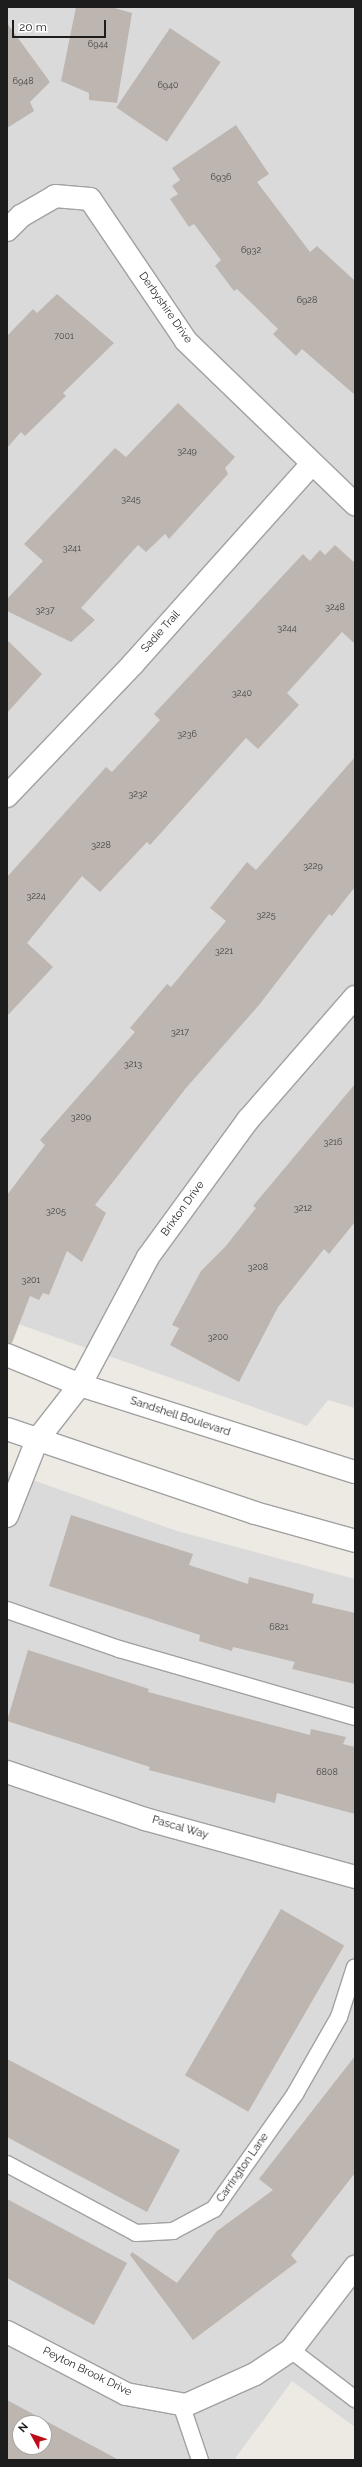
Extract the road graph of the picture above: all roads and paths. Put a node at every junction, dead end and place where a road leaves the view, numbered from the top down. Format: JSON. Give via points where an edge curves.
{"nodes":[{"id":1,"x":7,"y":230,"type":"edge"},
{"id":2,"x":312,"y":464,"type":"junction"},
{"id":3,"x":355,"y":504,"type":"edge"},
{"id":4,"x":7,"y":796,"type":"edge"},
{"id":5,"x":355,"y":997,"type":"edge"},
{"id":6,"x":7,"y":1355,"type":"edge"},
{"id":7,"x":80,"y":1385,"type":"junction"},
{"id":8,"x":7,"y":1429,"type":"edge"},
{"id":9,"x":37,"y":1440,"type":"junction"},
{"id":10,"x":355,"y":1472,"type":"edge"},
{"id":11,"x":7,"y":1516,"type":"edge"},
{"id":12,"x":355,"y":1542,"type":"edge"},
{"id":13,"x":7,"y":1610,"type":"edge"},
{"id":14,"x":355,"y":1718,"type":"edge"},
{"id":15,"x":7,"y":1772,"type":"edge"},
{"id":16,"x":355,"y":1878,"type":"edge"},
{"id":17,"x":355,"y":1967,"type":"edge"},
{"id":18,"x":7,"y":2164,"type":"edge"},
{"id":19,"x":355,"y":2267,"type":"edge"},
{"id":20,"x":7,"y":2332,"type":"edge"},
{"id":21,"x":291,"y":2350,"type":"junction"},
{"id":22,"x":355,"y":2399,"type":"edge"},
{"id":23,"x":182,"y":2404,"type":"junction"},
{"id":24,"x":200,"y":2460,"type":"edge"}],
"edges":[{"from":1,"to":2,"type":"street","name":"Derbyshire Drive","via":[[21,216],[56,196],[90,199],[186,341]]},
{"from":2,"to":3,"type":"street","name":"Derbyshire Drive"},
{"from":2,"to":4,"type":"street","name":"Sadie Trail","via":[[133,664]]},
{"from":5,"to":7,"type":"street","name":"Brixton Drive","via":[[248,1120],[148,1257]]},
{"from":6,"to":7,"type":"street","name":"Sandshell Boulevard"},
{"from":7,"to":9,"type":"street","name":"Brixton Drive"},
{"from":7,"to":10,"type":"street","name":"Sandshell Boulevard"},
{"from":8,"to":9,"type":"street"},
{"from":9,"to":11,"type":"street","name":"Brixton Drive"},
{"from":9,"to":12,"type":"street","via":[[255,1514]]},
{"from":13,"to":14,"type":"lane","via":[[119,1649]]},
{"from":15,"to":16,"type":"street","name":"Pascal Way","via":[[145,1819]]},
{"from":17,"to":18,"type":"lane","name":"Carrington Lane","via":[[339,2017],[295,2094],[214,2209],[173,2231],[136,2233]]},
{"from":19,"to":21,"type":"street"},
{"from":20,"to":23,"type":"street","name":"Peyton Brook Drive","via":[[126,2394]]},
{"from":21,"to":22,"type":"lane"},
{"from":21,"to":23,"type":"street","via":[[255,2374]]},
{"from":23,"to":24,"type":"lane"}]}
